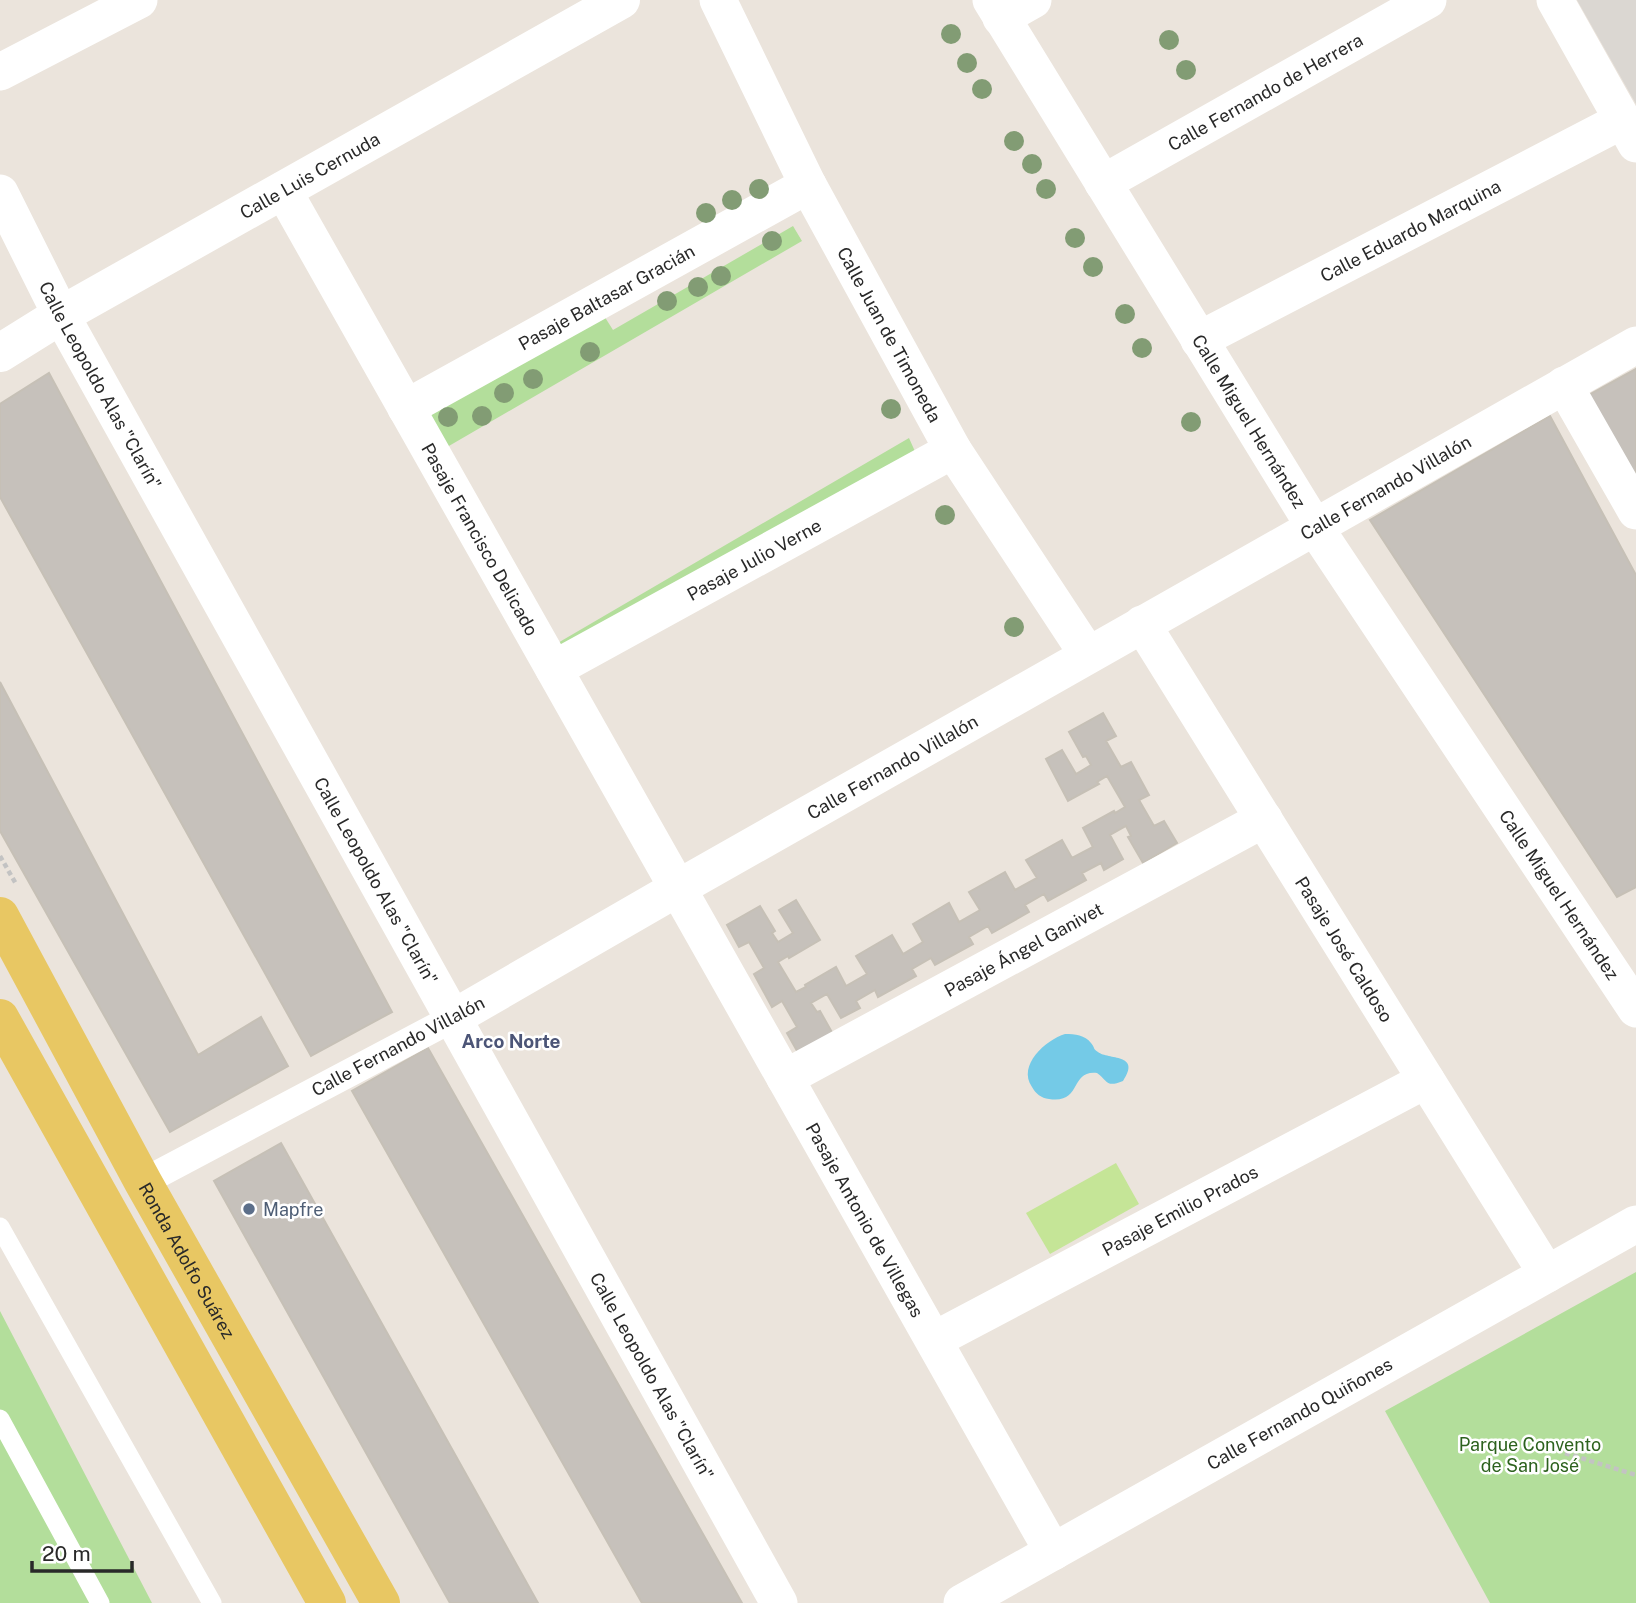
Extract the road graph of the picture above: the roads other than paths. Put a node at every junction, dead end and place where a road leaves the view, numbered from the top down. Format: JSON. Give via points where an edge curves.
{"nodes":[{"id":1,"x":139,"y":0,"type":"edge"},
{"id":2,"x":621,"y":0,"type":"edge"},
{"id":3,"x":718,"y":0,"type":"edge"},
{"id":4,"x":1033,"y":0,"type":"edge"},
{"id":5,"x":1428,"y":0,"type":"edge"},
{"id":6,"x":1555,"y":0,"type":"edge"},
{"id":7,"x":996,"y":9,"type":"edge"},
{"id":8,"x":0,"y":72,"type":"edge"},
{"id":9,"x":1629,"y":132,"type":"edge"},
{"id":10,"x":1103,"y":183,"type":"junction"},
{"id":11,"x":808,"y":184,"type":"junction"},
{"id":12,"x":283,"y":190,"type":"junction"},
{"id":13,"x":0,"y":193,"type":"edge"},
{"id":14,"x":61,"y":315,"type":"junction"},
{"id":15,"x":1199,"y":340,"type":"junction"},
{"id":16,"x":1636,"y":345,"type":"edge"},
{"id":17,"x":0,"y":353,"type":"edge"},
{"id":18,"x":1564,"y":385,"type":"junction"},
{"id":19,"x":406,"y":408,"type":"junction"},
{"id":20,"x":953,"y":450,"type":"junction"},
{"id":21,"x":1636,"y":511,"type":"edge"},
{"id":22,"x":1314,"y":526,"type":"junction"},
{"id":23,"x":1142,"y":624,"type":"junction"},
{"id":24,"x":1088,"y":655,"type":"junction"},
{"id":25,"x":554,"y":669,"type":"junction"},
{"id":26,"x":1264,"y":819,"type":"junction"},
{"id":27,"x":677,"y":888,"type":"junction"},
{"id":28,"x":0,"y":916,"type":"edge"},
{"id":29,"x":1636,"y":1009,"type":"edge"},
{"id":30,"x":0,"y":1017,"type":"edge"},
{"id":31,"x":453,"y":1018,"type":"junction"},
{"id":32,"x":785,"y":1078,"type":"junction"},
{"id":33,"x":1426,"y":1080,"type":"junction"},
{"id":34,"x":143,"y":1182,"type":"junction"},
{"id":35,"x":1636,"y":1224,"type":"edge"},
{"id":36,"x":0,"y":1227,"type":"edge"},
{"id":37,"x":1548,"y":1274,"type":"junction"},
{"id":38,"x":934,"y":1340,"type":"junction"},
{"id":39,"x":0,"y":1419,"type":"edge"},
{"id":40,"x":1053,"y":1552,"type":"junction"},
{"id":41,"x":100,"y":1603,"type":"edge"},
{"id":42,"x":212,"y":1603,"type":"edge"},
{"id":43,"x":327,"y":1603,"type":"edge"},
{"id":44,"x":381,"y":1603,"type":"edge"},
{"id":45,"x":779,"y":1603,"type":"edge"},
{"id":46,"x":962,"y":1603,"type":"edge"}],
"edges":[{"from":1,"to":8,"type":"street"},
{"from":2,"to":12,"type":"street","name":"Calle Luis Cernuda"},
{"from":3,"to":11,"type":"street","name":"Calle Juan de Timoneda"},
{"from":4,"to":7,"type":"street"},
{"from":5,"to":10,"type":"street","name":"Calle Fernando de Herrera"},
{"from":6,"to":9,"type":"street"},
{"from":7,"to":10,"type":"street","name":"Calle Miguel Hernández"},
{"from":9,"to":15,"type":"street","name":"Calle Eduardo Marquina"},
{"from":10,"to":15,"type":"street","name":"Calle Miguel Hernández"},
{"from":11,"to":19,"type":"street","name":"Pasaje Baltasar Gracián"},
{"from":11,"to":20,"type":"street","name":"Calle Juan de Timoneda"},
{"from":12,"to":14,"type":"street","name":"Calle Luis Cernuda"},
{"from":12,"to":19,"type":"street","name":"Pasaje Francisco Delicado"},
{"from":13,"to":14,"type":"street","name":"Calle Leopoldo Alas \"Clarín\""},
{"from":14,"to":17,"type":"street","name":"Calle Luis Cernuda"},
{"from":14,"to":31,"type":"street","name":"Calle Leopoldo Alas \"Clarín\""},
{"from":15,"to":22,"type":"street","name":"Calle Miguel Hernández"},
{"from":16,"to":18,"type":"street","name":"Calle Fernando Villalón"},
{"from":18,"to":21,"type":"street"},
{"from":18,"to":22,"type":"street","name":"Calle Fernando Villalón"},
{"from":19,"to":25,"type":"street","name":"Pasaje Francisco Delicado"},
{"from":20,"to":24,"type":"street","name":"Calle Juan de Timoneda"},
{"from":20,"to":25,"type":"street","name":"Pasaje Julio Verne"},
{"from":22,"to":23,"type":"street","name":"Calle Fernando Villalón"},
{"from":22,"to":29,"type":"street","name":"Calle Miguel Hernández"},
{"from":23,"to":24,"type":"street","name":"Calle Fernando Villalón"},
{"from":23,"to":26,"type":"street","name":"Pasaje José Caldoso"},
{"from":24,"to":27,"type":"street","name":"Calle Fernando Villalón"},
{"from":25,"to":27,"type":"street","name":"Pasaje Francisco Delicado"},
{"from":26,"to":32,"type":"street","name":"Pasaje Ángel Ganivet"},
{"from":26,"to":33,"type":"street","name":"Pasaje José Caldoso"},
{"from":27,"to":31,"type":"street","name":"Calle Fernando Villalón"},
{"from":27,"to":32,"type":"street","name":"Pasaje Antonio de Villegas"},
{"from":28,"to":34,"type":"main road","name":"Ronda Adolfo Suárez"},
{"from":30,"to":43,"type":"main road"},
{"from":31,"to":34,"type":"street","name":"Calle Fernando Villalón"},
{"from":31,"to":45,"type":"street","name":"Calle Leopoldo Alas \"Clarín\""},
{"from":32,"to":38,"type":"street","name":"Pasaje Antonio de Villegas"},
{"from":33,"to":37,"type":"street","name":"Pasaje José Caldoso"},
{"from":33,"to":38,"type":"street","name":"Pasaje Emilio Prados"},
{"from":34,"to":44,"type":"main road","name":"Ronda Adolfo Suárez"},
{"from":35,"to":37,"type":"street","name":"Calle Fernando Quiñones"},
{"from":36,"to":42,"type":"lane"},
{"from":37,"to":40,"type":"street","name":"Calle Fernando Quiñones"},
{"from":38,"to":40,"type":"street","name":"Pasaje Antonio de Villegas"},
{"from":39,"to":41,"type":"lane"},
{"from":40,"to":46,"type":"street","name":"Calle Fernando Quiñones"}]}
